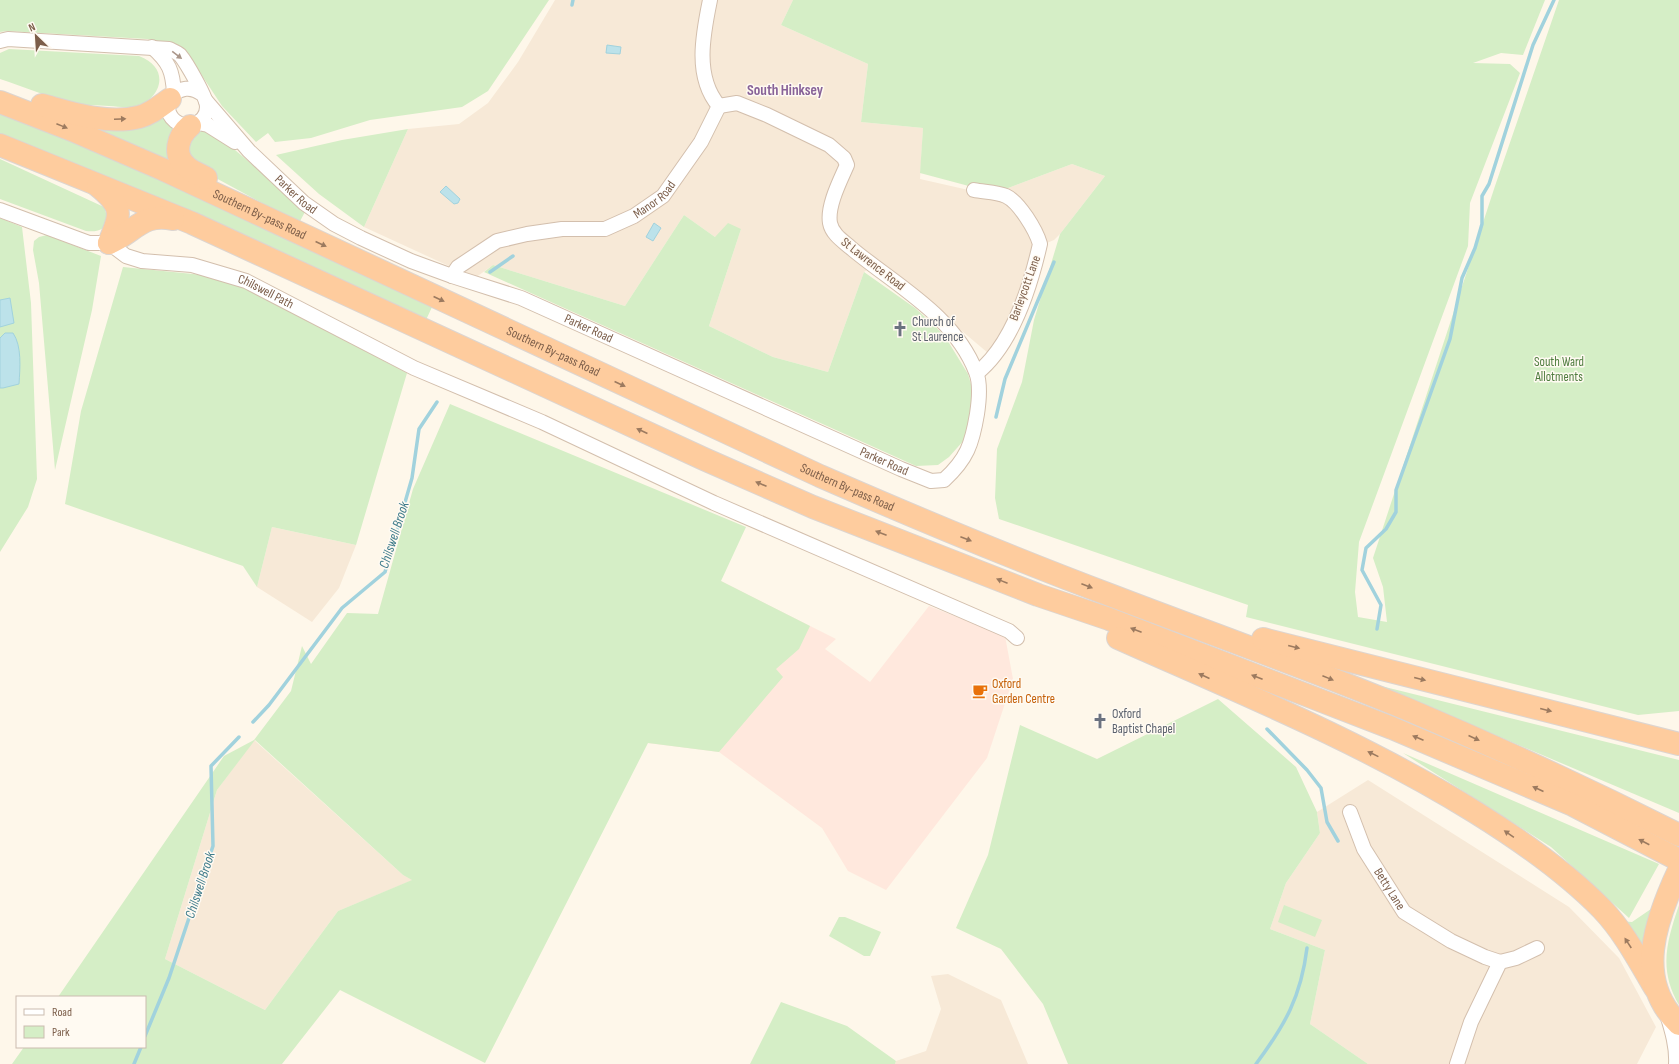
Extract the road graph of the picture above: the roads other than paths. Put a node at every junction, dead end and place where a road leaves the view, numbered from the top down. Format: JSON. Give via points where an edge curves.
{"nodes":[{"id":1,"x":710,"y":0,"type":"edge"},
{"id":2,"x":0,"y":41,"type":"edge"},
{"id":3,"x":152,"y":47,"type":"junction"},
{"id":4,"x":0,"y":94,"type":"edge"},
{"id":5,"x":172,"y":96,"type":"junction"},
{"id":6,"x":204,"y":97,"type":"junction"},
{"id":7,"x":0,"y":102,"type":"edge"},
{"id":8,"x":719,"y":106,"type":"junction"},
{"id":9,"x":194,"y":124,"type":"junction"},
{"id":10,"x":0,"y":145,"type":"edge"},
{"id":11,"x":249,"y":151,"type":"junction"},
{"id":12,"x":94,"y":182,"type":"junction"},
{"id":13,"x":974,"y":190,"type":"dead end"},
{"id":14,"x":0,"y":210,"type":"edge"},
{"id":15,"x":272,"y":221,"type":"junction"},
{"id":16,"x":192,"y":223,"type":"junction"},
{"id":17,"x":110,"y":243,"type":"junction"},
{"id":18,"x":452,"y":276,"type":"junction"},
{"id":19,"x":977,"y":373,"type":"junction"},
{"id":20,"x":944,"y":480,"type":"joint"},
{"id":21,"x":1038,"y":595,"type":"junction"},
{"id":22,"x":1108,"y":595,"type":"junction"},
{"id":23,"x":1016,"y":638,"type":"dead end"},
{"id":24,"x":1679,"y":744,"type":"edge"},
{"id":25,"x":1350,"y":812,"type":"dead end"},
{"id":26,"x":1679,"y":835,"type":"edge"},
{"id":27,"x":1679,"y":860,"type":"edge"},
{"id":28,"x":1679,"y":870,"type":"edge"},
{"id":29,"x":1537,"y":948,"type":"dead end"},
{"id":30,"x":1500,"y":962,"type":"junction"},
{"id":31,"x":1655,"y":988,"type":"junction"},
{"id":32,"x":1674,"y":1019,"type":"edge"},
{"id":33,"x":1457,"y":1064,"type":"edge"},
{"id":34,"x":1678,"y":1064,"type":"edge"}],
"edges":[{"from":1,"to":8,"type":"street","via":[[703,68],[708,92]]},
{"from":2,"to":3,"type":"street","name":"Parker Road","via":[[8,39]]},
{"from":3,"to":5,"type":"street","via":[[170,68],[174,79]]},
{"from":3,"to":6,"type":"street","name":"Parker Road","one_way":true,"via":[[169,49],[178,54]]},
{"from":4,"to":5,"type":"highway","one_way":true,"via":[[75,114],[120,119],[138,117],[153,111]]},
{"from":5,"to":6,"type":"street","via":[[184,88],[190,88]]},
{"from":5,"to":9,"type":"street","via":[[169,110],[174,120],[184,125]]},
{"from":6,"to":9,"type":"street","via":[[206,112]]},
{"from":6,"to":11,"type":"street","name":"Parker Road"},
{"from":7,"to":15,"type":"highway","name":"Southern By-pass Road","one_way":true,"via":[[162,169]]},
{"from":8,"to":18,"type":"street","name":"Manor Road","via":[[701,142],[663,196],[634,216],[605,229],[562,229],[497,241],[458,266]]},
{"from":8,"to":19,"type":"street","name":"St Lawrence Road","via":[[737,103],[743,105],[829,145],[844,158],[847,165],[833,199],[830,223],[834,233],[866,261],[909,291],[941,321],[962,345]]},
{"from":9,"to":11,"type":"street","name":"Parker Road","via":[[212,127]]},
{"from":9,"to":15,"type":"highway","via":[[182,132],[178,142],[181,160],[186,167],[225,188]]},
{"from":10,"to":12,"type":"highway","name":"Southern By-pass Road"},
{"from":11,"to":18,"type":"street","name":"Parker Road","via":[[304,202],[334,224],[411,261]]},
{"from":12,"to":16,"type":"highway","name":"Southern By-pass Road"},
{"from":12,"to":17,"type":"highway","via":[[112,197],[118,211],[118,220]]},
{"from":13,"to":19,"type":"street","name":"Barleycott Lane","via":[[1006,196],[1024,213],[1040,244],[1025,294],[1004,342],[990,363]]},
{"from":14,"to":17,"type":"street","via":[[89,243]]},
{"from":15,"to":22,"type":"highway","name":"Southern By-pass Road","one_way":true,"via":[[820,476],[930,524]]},
{"from":16,"to":17,"type":"highway","via":[[152,218],[143,221]]},
{"from":21,"to":16,"type":"highway","name":"Southern By-pass Road","one_way":true,"via":[[704,460]]},
{"from":17,"to":23,"type":"street","name":"Chilswell Path","via":[[126,256],[142,261],[192,265],[246,281],[414,368],[542,422],[714,503],[1009,631]]},
{"from":18,"to":20,"type":"street","name":"Parker Road","via":[[521,298],[901,469],[931,481]]},
{"from":19,"to":20,"type":"street","name":"St Lawrence Road","via":[[979,400],[972,436],[964,460]]},
{"from":27,"to":21,"type":"highway","one_way":true,"via":[[1566,802],[1399,731],[1109,619]]},
{"from":31,"to":21,"type":"highway","one_way":true,"via":[[1624,936],[1603,910],[1577,884],[1508,832],[1378,756],[1104,631]]},
{"from":22,"to":24,"type":"highway","one_way":true,"via":[[1289,646]]},
{"from":22,"to":26,"type":"highway","one_way":true,"via":[[1274,656],[1407,709],[1577,784]]},
{"from":25,"to":30,"type":"street","name":"Betty Lane","via":[[1364,849],[1404,912],[1451,941]]},
{"from":28,"to":31,"type":"highway","via":[[1655,934],[1652,959]]},
{"from":29,"to":30,"type":"street"},
{"from":30,"to":33,"type":"street","via":[[1471,1022]]},
{"from":31,"to":32,"type":"highway"},
{"from":32,"to":34,"type":"street"}]}
